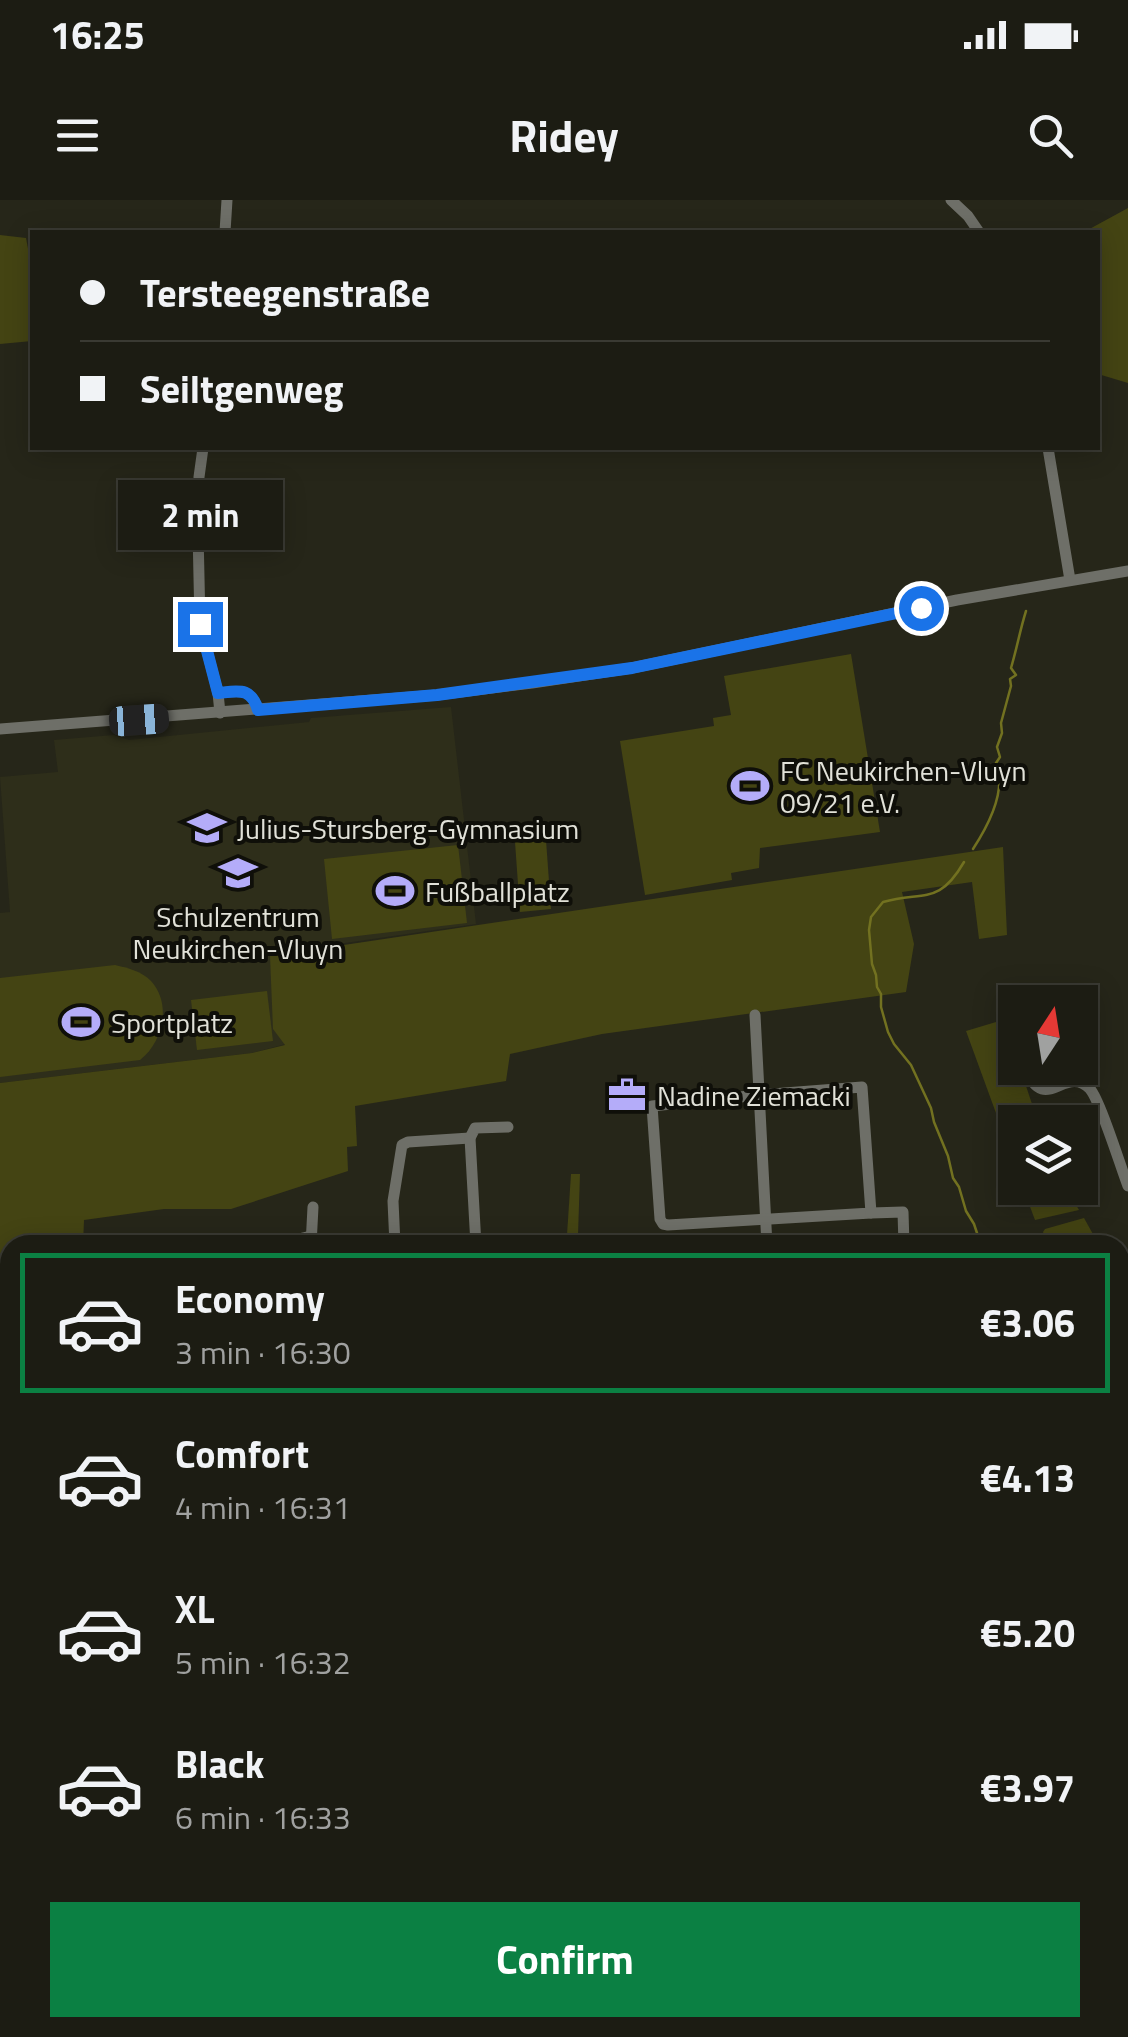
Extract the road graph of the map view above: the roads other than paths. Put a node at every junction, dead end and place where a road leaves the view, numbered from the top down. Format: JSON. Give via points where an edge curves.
{"nodes":[{"id":1,"x":227,"y":200,"type":"edge"},
{"id":2,"x":950,"y":200,"type":"edge"},
{"id":3,"x":225,"y":230,"type":"edge"},
{"id":4,"x":978,"y":230,"type":"edge"},
{"id":5,"x":203,"y":450,"type":"edge"},
{"id":6,"x":1048,"y":450,"type":"edge"},
{"id":7,"x":1128,"y":571,"type":"edge"},
{"id":8,"x":1070,"y":580,"type":"junction"},
{"id":9,"x":218,"y":693,"type":"junction"},
{"id":10,"x":258,"y":710,"type":"junction"},
{"id":11,"x":220,"y":713,"type":"junction"},
{"id":12,"x":0,"y":729,"type":"edge"},
{"id":13,"x":755,"y":1014,"type":"dead end"},
{"id":14,"x":1085,"y":1085,"type":"edge"},
{"id":15,"x":759,"y":1094,"type":"junction"},
{"id":16,"x":508,"y":1127,"type":"dead end"},
{"id":17,"x":470,"y":1138,"type":"junction"},
{"id":18,"x":1128,"y":1186,"type":"edge"},
{"id":19,"x":313,"y":1207,"type":"dead end"},
{"id":20,"x":871,"y":1213,"type":"junction"},
{"id":21,"x":766,"y":1219,"type":"junction"},
{"id":22,"x":311,"y":1235,"type":"edge"},
{"id":23,"x":395,"y":1235,"type":"edge"},
{"id":24,"x":475,"y":1235,"type":"edge"},
{"id":25,"x":767,"y":1235,"type":"edge"},
{"id":26,"x":904,"y":1235,"type":"edge"}],
"edges":[{"from":1,"to":3,"type":"street"},
{"from":2,"to":4,"type":"street"},
{"from":5,"to":9,"type":"street","via":[[200,624]]},
{"from":6,"to":8,"type":"street"},
{"from":7,"to":8,"type":"street"},
{"from":8,"to":10,"type":"street","via":[[632,668],[437,695]]},
{"from":9,"to":10,"type":"street","via":[[246,692]]},
{"from":9,"to":11,"type":"street"},
{"from":10,"to":11,"type":"street"},
{"from":11,"to":12,"type":"street"},
{"from":13,"to":15,"type":"street"},
{"from":14,"to":18,"type":"street"},
{"from":15,"to":20,"type":"street","via":[[862,1087]]},
{"from":15,"to":21,"type":"street"},
{"from":15,"to":21,"type":"street","via":[[652,1106],[662,1224]]},
{"from":16,"to":17,"type":"street","via":[[475,1128]]},
{"from":17,"to":23,"type":"street","via":[[402,1144]]},
{"from":17,"to":24,"type":"street"},
{"from":19,"to":22,"type":"street"},
{"from":20,"to":21,"type":"street"},
{"from":20,"to":26,"type":"street","via":[[903,1212]]},
{"from":21,"to":25,"type":"street"}]}
